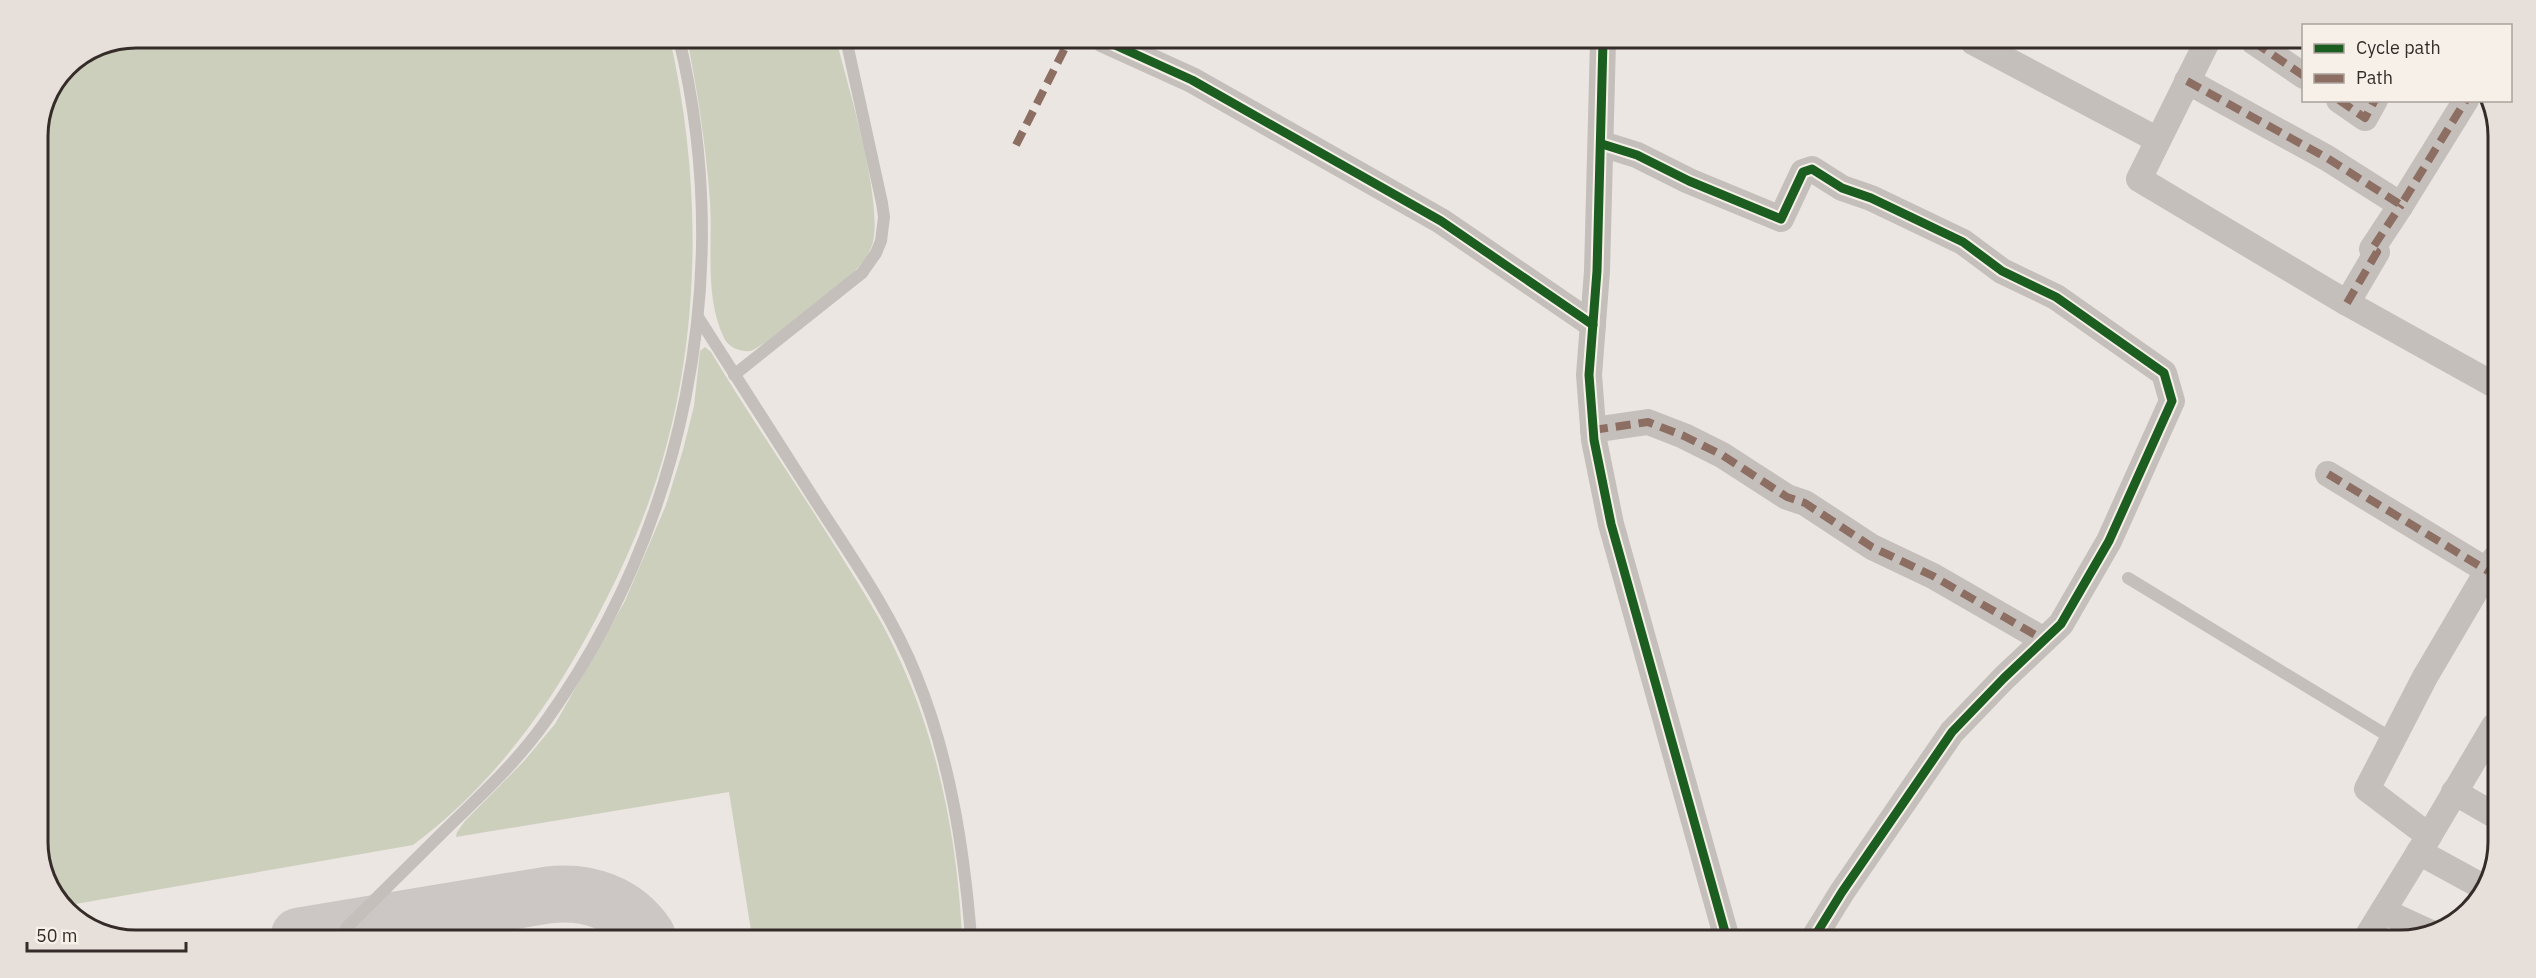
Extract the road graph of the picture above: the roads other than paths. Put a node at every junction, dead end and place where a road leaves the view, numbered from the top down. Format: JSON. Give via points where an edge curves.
{"nodes":[{"id":1,"x":681,"y":48,"type":"edge"},
{"id":2,"x":848,"y":48,"type":"edge"},
{"id":3,"x":1122,"y":48,"type":"edge"},
{"id":4,"x":1603,"y":48,"type":"edge"},
{"id":5,"x":1984,"y":48,"type":"edge"},
{"id":6,"x":2204,"y":48,"type":"edge"},
{"id":7,"x":2263,"y":48,"type":"edge"},
{"id":8,"x":2302,"y":75,"type":"edge"},
{"id":9,"x":2187,"y":81,"type":"junction"},
{"id":10,"x":2342,"y":102,"type":"edge"},
{"id":11,"x":2374,"y":102,"type":"edge"},
{"id":12,"x":2465,"y":102,"type":"edge"},
{"id":13,"x":2158,"y":140,"type":"junction"},
{"id":14,"x":1602,"y":144,"type":"junction"},
{"id":15,"x":2401,"y":205,"type":"junction"},
{"id":16,"x":2347,"y":303,"type":"junction"},
{"id":17,"x":698,"y":317,"type":"junction"},
{"id":18,"x":1593,"y":325,"type":"junction"},
{"id":19,"x":735,"y":375,"type":"junction"},
{"id":20,"x":2488,"y":382,"type":"edge"},
{"id":21,"x":1593,"y":430,"type":"junction"},
{"id":22,"x":2328,"y":474,"type":"dead end"},
{"id":23,"x":2488,"y":562,"type":"edge"},
{"id":24,"x":2488,"y":571,"type":"edge"},
{"id":25,"x":2128,"y":578,"type":"dead end"},
{"id":26,"x":2044,"y":640,"type":"junction"},
{"id":27,"x":2488,"y":736,"type":"edge"},
{"id":28,"x":2393,"y":739,"type":"junction"},
{"id":29,"x":2454,"y":792,"type":"junction"},
{"id":30,"x":2488,"y":812,"type":"edge"},
{"id":31,"x":2424,"y":844,"type":"junction"},
{"id":32,"x":2478,"y":883,"type":"edge"},
{"id":33,"x":2383,"y":911,"type":"junction"},
{"id":34,"x":346,"y":928,"type":"dead end"},
{"id":35,"x":2419,"y":928,"type":"edge"},
{"id":36,"x":970,"y":930,"type":"edge"},
{"id":37,"x":1724,"y":930,"type":"edge"},
{"id":38,"x":1819,"y":930,"type":"edge"},
{"id":39,"x":2371,"y":930,"type":"edge"}],
"edges":[{"from":1,"to":17,"type":"lane","via":[[694,115],[699,168],[703,244]]},
{"from":2,"to":19,"type":"lane","via":[[882,203],[881,241],[869,264],[852,283]]},
{"from":3,"to":18,"type":"street","via":[[1192,80],[1441,221]]},
{"from":4,"to":14,"type":"street"},
{"from":5,"to":13,"type":"street"},
{"from":6,"to":9,"type":"street"},
{"from":7,"to":8,"type":"street"},
{"from":9,"to":13,"type":"street"},
{"from":9,"to":15,"type":"street","via":[[2327,158]]},
{"from":10,"to":11,"type":"street","via":[[2365,118]]},
{"from":12,"to":15,"type":"street"},
{"from":13,"to":16,"type":"street","via":[[2139,178]]},
{"from":14,"to":18,"type":"street"},
{"from":14,"to":26,"type":"street","via":[[1637,155],[1781,219],[1803,172],[1812,169],[1842,188],[1963,242],[2002,271],[2056,297],[2164,373],[2172,400],[2144,465],[2104,550],[2061,624]]},
{"from":15,"to":16,"type":"street","via":[[2372,249],[2377,252]]},
{"from":16,"to":20,"type":"street"},
{"from":17,"to":19,"type":"lane"},
{"from":17,"to":34,"type":"lane","via":[[683,414],[668,475],[643,547],[598,636],[543,725],[521,752]]},
{"from":18,"to":21,"type":"street","via":[[1589,375]]},
{"from":19,"to":36,"type":"lane","via":[[844,545],[903,645],[916,675],[952,796]]},
{"from":21,"to":26,"type":"street","via":[[1648,422],[1684,436],[1722,455],[1787,497],[1805,503],[1872,547],[1933,576]]},
{"from":21,"to":37,"type":"street","via":[[1611,524]]},
{"from":22,"to":23,"type":"street"},
{"from":24,"to":28,"type":"street"},
{"from":25,"to":28,"type":"lane"},
{"from":26,"to":38,"type":"street","via":[[1952,732]]},
{"from":27,"to":29,"type":"street"},
{"from":28,"to":31,"type":"street","via":[[2367,789]]},
{"from":29,"to":30,"type":"street"},
{"from":29,"to":31,"type":"street"},
{"from":31,"to":32,"type":"street"},
{"from":31,"to":33,"type":"street"},
{"from":33,"to":35,"type":"street"},
{"from":33,"to":39,"type":"street"}]}
